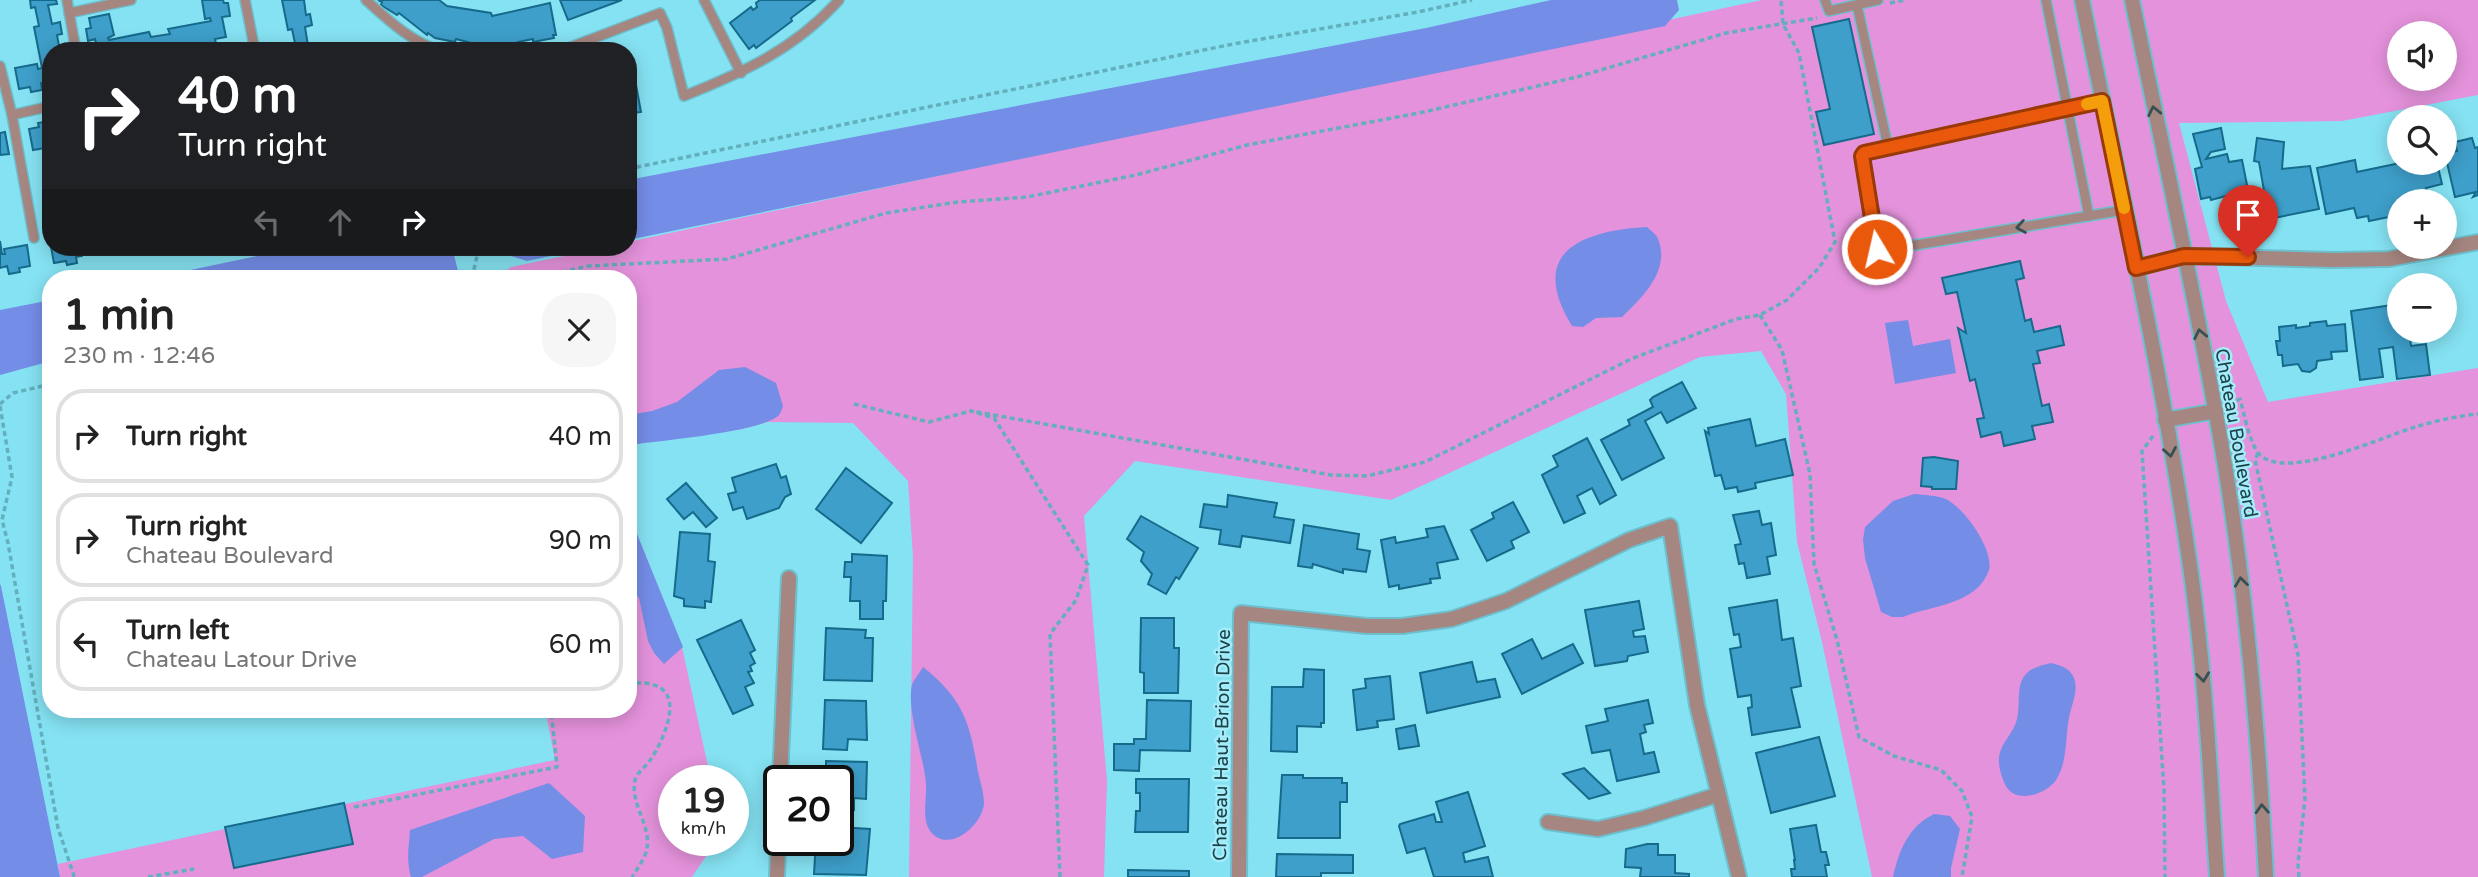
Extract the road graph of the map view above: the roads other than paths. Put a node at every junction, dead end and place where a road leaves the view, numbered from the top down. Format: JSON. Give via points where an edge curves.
{"nodes":[{"id":1,"x":67,"y":0,"type":"edge"},
{"id":2,"x":131,"y":0,"type":"edge"},
{"id":3,"x":245,"y":0,"type":"edge"},
{"id":4,"x":366,"y":0,"type":"edge"},
{"id":5,"x":839,"y":0,"type":"edge"},
{"id":6,"x":1825,"y":0,"type":"edge"},
{"id":7,"x":1878,"y":0,"type":"edge"},
{"id":8,"x":2046,"y":0,"type":"edge"},
{"id":9,"x":2082,"y":0,"type":"edge"},
{"id":10,"x":2132,"y":0,"type":"edge"},
{"id":11,"x":708,"y":2,"type":"edge"},
{"id":12,"x":1858,"y":7,"type":"junction"},
{"id":13,"x":69,"y":13,"type":"junction"},
{"id":14,"x":74,"y":42,"type":"edge"},
{"id":15,"x":253,"y":42,"type":"edge"},
{"id":16,"x":422,"y":42,"type":"edge"},
{"id":17,"x":584,"y":42,"type":"edge"},
{"id":18,"x":0,"y":66,"type":"edge"},
{"id":19,"x":741,"y":73,"type":"junction"},
{"id":20,"x":2102,"y":101,"type":"junction"},
{"id":21,"x":42,"y":108,"type":"edge"},
{"id":22,"x":2069,"y":108,"type":"junction"},
{"id":23,"x":12,"y":115,"type":"junction"},
{"id":24,"x":1888,"y":148,"type":"junction"},
{"id":25,"x":2124,"y":210,"type":"junction"},
{"id":26,"x":2089,"y":216,"type":"junction"},
{"id":27,"x":34,"y":238,"type":"dead end"},
{"id":28,"x":2478,"y":242,"type":"edge"},
{"id":29,"x":2184,"y":256,"type":"junction"},
{"id":30,"x":2136,"y":268,"type":"junction"},
{"id":31,"x":2216,"y":411,"type":"junction"},
{"id":32,"x":2165,"y":420,"type":"junction"},
{"id":33,"x":789,"y":578,"type":"dead end"},
{"id":34,"x":781,"y":765,"type":"edge"},
{"id":35,"x":1717,"y":795,"type":"junction"},
{"id":36,"x":1548,"y":822,"type":"dead end"},
{"id":37,"x":778,"y":856,"type":"edge"},
{"id":38,"x":777,"y":877,"type":"edge"},
{"id":39,"x":1239,"y":877,"type":"edge"},
{"id":40,"x":1739,"y":877,"type":"edge"},
{"id":41,"x":2217,"y":877,"type":"edge"},
{"id":42,"x":2266,"y":877,"type":"edge"}],
"edges":[{"from":1,"to":13,"type":"lane"},
{"from":2,"to":13,"type":"lane"},
{"from":3,"to":15,"type":"lane"},
{"from":4,"to":16,"type":"lane","via":[[390,23]]},
{"from":5,"to":19,"type":"lane","via":[[819,23]]},
{"from":6,"to":12,"type":"lane","via":[[1829,11]]},
{"from":7,"to":12,"type":"lane"},
{"from":8,"to":22,"type":"lane"},
{"from":9,"to":20,"type":"street"},
{"from":29,"to":10,"type":"street","name":"Chateau Boulevard","one_way":true},
{"from":11,"to":19,"type":"lane"},
{"from":12,"to":24,"type":"lane"},
{"from":13,"to":14,"type":"lane"},
{"from":17,"to":19,"type":"lane","via":[[660,13],[684,96]]},
{"from":18,"to":23,"type":"lane"},
{"from":20,"to":22,"type":"lane"},
{"from":20,"to":25,"type":"street"},
{"from":21,"to":23,"type":"lane"},
{"from":22,"to":24,"type":"lane"},
{"from":22,"to":26,"type":"lane"},
{"from":23,"to":27,"type":"lane"},
{"from":26,"to":24,"type":"lane","one_way":true,"via":[[1880,251],[1862,156]]},
{"from":25,"to":26,"type":"lane"},
{"from":25,"to":30,"type":"street"},
{"from":28,"to":29,"type":"street","via":[[2389,259]]},
{"from":29,"to":30,"type":"street"},
{"from":31,"to":29,"type":"street","name":"Chateau Boulevard","one_way":true},
{"from":30,"to":32,"type":"street"},
{"from":31,"to":32,"type":"street"},
{"from":42,"to":31,"type":"street","name":"Chateau Boulevard","one_way":true,"via":[[2253,682]]},
{"from":32,"to":41,"type":"street","one_way":true,"via":[[2205,687]]},
{"from":33,"to":34,"type":"street"},
{"from":35,"to":36,"type":"street","via":[[1598,829]]},
{"from":35,"to":39,"type":"street","name":"Chateau Haut-Brion Drive","via":[[1697,705],[1670,526],[1629,540],[1506,601],[1451,619],[1367,626],[1241,613]]},
{"from":35,"to":40,"type":"street"},
{"from":37,"to":38,"type":"street"}]}
